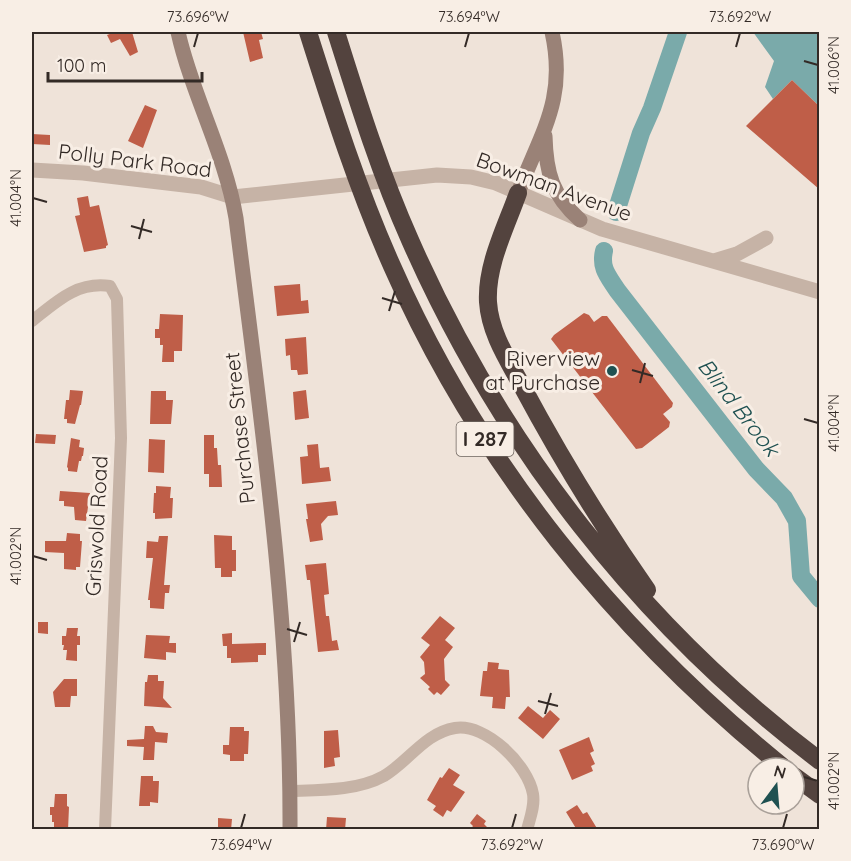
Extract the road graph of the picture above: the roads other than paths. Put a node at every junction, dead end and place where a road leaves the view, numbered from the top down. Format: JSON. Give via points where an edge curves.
{"nodes":[{"id":1,"x":178,"y":32,"type":"edge"},
{"id":2,"x":308,"y":32,"type":"edge"},
{"id":3,"x":336,"y":32,"type":"edge"},
{"id":4,"x":552,"y":32,"type":"edge"},
{"id":5,"x":545,"y":130,"type":"junction"},
{"id":6,"x":32,"y":170,"type":"edge"},
{"id":7,"x":518,"y":193,"type":"junction"},
{"id":8,"x":232,"y":197,"type":"junction"},
{"id":9,"x":580,"y":220,"type":"junction"},
{"id":10,"x":766,"y":238,"type":"dead end"},
{"id":11,"x":712,"y":261,"type":"junction"},
{"id":12,"x":819,"y":292,"type":"edge"},
{"id":13,"x":32,"y":321,"type":"edge"},
{"id":14,"x":684,"y":643,"type":"junction"},
{"id":15,"x":770,"y":756,"type":"edge"},
{"id":16,"x":819,"y":761,"type":"edge"},
{"id":17,"x":806,"y":785,"type":"edge"},
{"id":18,"x":290,"y":791,"type":"junction"},
{"id":19,"x":819,"y":795,"type":"edge"},
{"id":20,"x":105,"y":830,"type":"edge"},
{"id":21,"x":290,"y":830,"type":"edge"},
{"id":22,"x":527,"y":830,"type":"edge"}],
"edges":[{"from":1,"to":8,"type":"main road","name":"Purchase Street"},
{"from":2,"to":15,"type":"highway","number":"I 287","via":[[349,160],[381,241],[426,337],[478,429],[550,531],[624,620],[699,694]]},
{"from":3,"to":14,"type":"highway","number":"I 287","via":[[402,222],[472,366],[572,515]]},
{"from":4,"to":5,"type":"main road","via":[[557,85]]},
{"from":5,"to":7,"type":"main road"},
{"from":5,"to":9,"type":"main road","via":[[549,175],[565,207]]},
{"from":6,"to":8,"type":"street","name":"Polly Park Road","via":[[201,187]]},
{"from":7,"to":8,"type":"street","name":"Bowman Avenue","via":[[496,183],[449,175]]},
{"from":7,"to":9,"type":"street","name":"Bowman Avenue"},
{"from":7,"to":14,"type":"highway","via":[[490,278],[488,304],[495,335],[598,518]]},
{"from":8,"to":18,"type":"main road","name":"Purchase Street","via":[[254,360],[281,621]]},
{"from":9,"to":11,"type":"street","name":"Bowman Avenue"},
{"from":10,"to":11,"type":"street","via":[[737,254]]},
{"from":11,"to":12,"type":"street","name":"Bowman Avenue"},
{"from":13,"to":20,"type":"street","name":"Griswold Road","via":[[54,302],[80,288],[110,286],[117,299],[121,438]]},
{"from":14,"to":16,"type":"highway","number":"I 287"},
{"from":17,"to":19,"type":"highway"},
{"from":18,"to":21,"type":"main road","name":"Purchase Street"},
{"from":18,"to":22,"type":"street","via":[[363,784],[384,775],[440,732],[458,727],[499,744],[525,772],[533,796]]}]}
